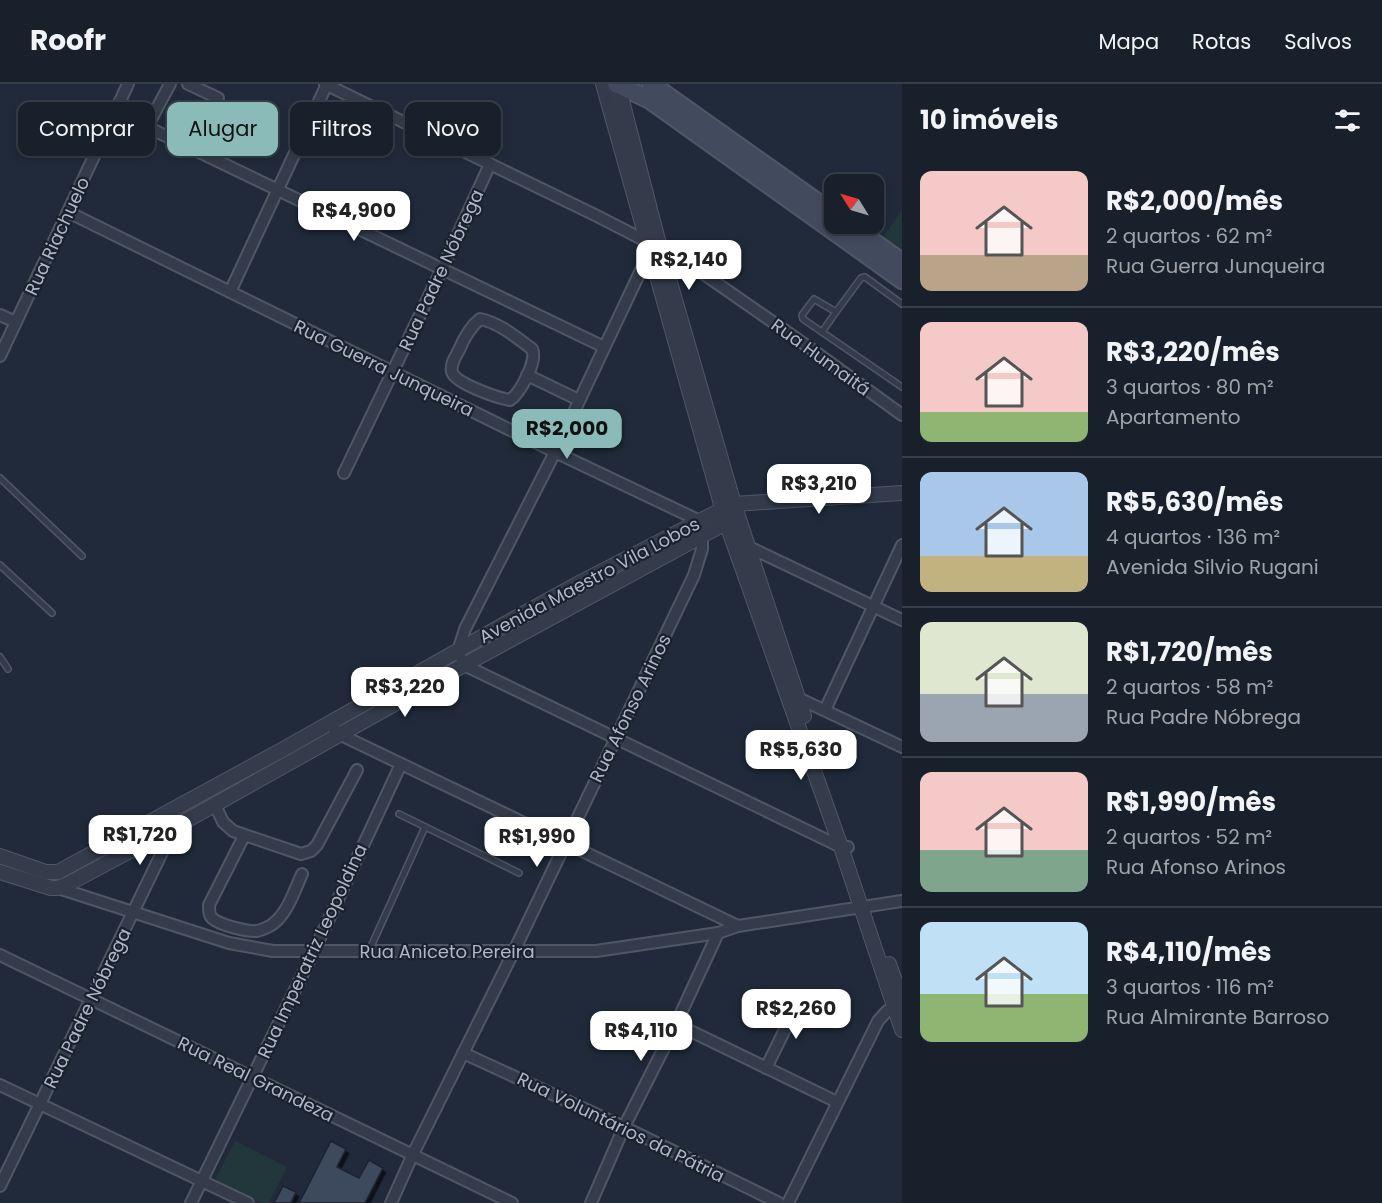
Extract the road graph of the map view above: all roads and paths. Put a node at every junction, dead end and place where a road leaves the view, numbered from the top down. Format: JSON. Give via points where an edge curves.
{"nodes":[{"id":1,"x":128,"y":84,"type":"edge"},
{"id":2,"x":170,"y":84,"type":"edge"},
{"id":3,"x":188,"y":84,"type":"edge"},
{"id":4,"x":326,"y":84,"type":"edge"},
{"id":5,"x":614,"y":84,"type":"edge"},
{"id":6,"x":651,"y":84,"type":"edge"},
{"id":7,"x":218,"y":98,"type":"dead end"},
{"id":8,"x":120,"y":102,"type":"edge"},
{"id":9,"x":155,"y":112,"type":"edge"},
{"id":10,"x":155,"y":131,"type":"edge"},
{"id":11,"x":95,"y":156,"type":"edge"},
{"id":12,"x":490,"y":164,"type":"junction"},
{"id":13,"x":278,"y":190,"type":"junction"},
{"id":14,"x":824,"y":207,"type":"edge"},
{"id":15,"x":68,"y":212,"type":"junction"},
{"id":16,"x":857,"y":234,"type":"edge"},
{"id":17,"x":653,"y":247,"type":"junction"},
{"id":18,"x":872,"y":250,"type":"junction"},
{"id":19,"x":902,"y":262,"type":"edge"},
{"id":20,"x":442,"y":269,"type":"junction"},
{"id":21,"x":902,"y":280,"type":"edge"},
{"id":22,"x":230,"y":292,"type":"junction"},
{"id":23,"x":902,"y":304,"type":"edge"},
{"id":24,"x":836,"y":312,"type":"junction"},
{"id":25,"x":0,"y":315,"type":"edge"},
{"id":26,"x":16,"y":322,"type":"junction"},
{"id":27,"x":822,"y":332,"type":"junction"},
{"id":28,"x":604,"y":347,"type":"junction"},
{"id":29,"x":0,"y":356,"type":"edge"},
{"id":30,"x":393,"y":372,"type":"junction"},
{"id":31,"x":527,"y":375,"type":"junction"},
{"id":32,"x":902,"y":387,"type":"edge"},
{"id":33,"x":579,"y":400,"type":"junction"},
{"id":34,"x":902,"y":415,"type":"edge"},
{"id":35,"x":555,"y":452,"type":"junction"},
{"id":36,"x":344,"y":473,"type":"dead end"},
{"id":37,"x":0,"y":478,"type":"edge"},
{"id":38,"x":902,"y":493,"type":"edge"},
{"id":39,"x":730,"y":513,"type":"junction"},
{"id":40,"x":700,"y":521,"type":"junction"},
{"id":41,"x":702,"y":535,"type":"junction"},
{"id":42,"x":902,"y":545,"type":"edge"},
{"id":43,"x":749,"y":547,"type":"junction"},
{"id":44,"x":82,"y":556,"type":"dead end"},
{"id":45,"x":0,"y":565,"type":"edge"},
{"id":46,"x":873,"y":606,"type":"junction"},
{"id":47,"x":52,"y":613,"type":"dead end"},
{"id":48,"x":902,"y":620,"type":"edge"},
{"id":49,"x":458,"y":651,"type":"junction"},
{"id":50,"x":0,"y":657,"type":"edge"},
{"id":51,"x":464,"y":665,"type":"junction"},
{"id":52,"x":8,"y":669,"type":"dead end"},
{"id":53,"x":792,"y":696,"type":"junction"},
{"id":54,"x":825,"y":710,"type":"junction"},
{"id":55,"x":328,"y":724,"type":"junction"},
{"id":56,"x":341,"y":735,"type":"junction"},
{"id":57,"x":615,"y":738,"type":"junction"},
{"id":58,"x":902,"y":747,"type":"edge"},
{"id":59,"x":401,"y":764,"type":"junction"},
{"id":60,"x":357,"y":770,"type":"dead end"},
{"id":61,"x":215,"y":805,"type":"junction"},
{"id":62,"x":169,"y":811,"type":"junction"},
{"id":63,"x":399,"y":814,"type":"dead end"},
{"id":64,"x":425,"y":827,"type":"junction"},
{"id":65,"x":173,"y":828,"type":"junction"},
{"id":66,"x":244,"y":836,"type":"junction"},
{"id":67,"x":565,"y":843,"type":"junction"},
{"id":68,"x":845,"y":847,"type":"junction"},
{"id":69,"x":0,"y":858,"type":"edge"},
{"id":70,"x":0,"y":872,"type":"edge"},
{"id":71,"x":519,"y":873,"type":"dead end"},
{"id":72,"x":303,"y":874,"type":"dead end"},
{"id":73,"x":58,"y":888,"type":"junction"},
{"id":74,"x":902,"y":901,"type":"edge"},
{"id":75,"x":864,"y":907,"type":"junction"},
{"id":76,"x":133,"y":913,"type":"junction"},
{"id":77,"x":738,"y":926,"type":"junction"},
{"id":78,"x":718,"y":933,"type":"junction"},
{"id":79,"x":314,"y":951,"type":"junction"},
{"id":80,"x":369,"y":951,"type":"junction"},
{"id":81,"x":514,"y":951,"type":"junction"},
{"id":82,"x":0,"y":955,"type":"edge"},
{"id":83,"x":91,"y":999,"type":"junction"},
{"id":84,"x":798,"y":1003,"type":"dead end"},
{"id":85,"x":899,"y":1006,"type":"edge"},
{"id":86,"x":676,"y":1024,"type":"junction"},
{"id":87,"x":902,"y":1030,"type":"edge"},
{"id":88,"x":463,"y":1053,"type":"junction"},
{"id":89,"x":766,"y":1068,"type":"junction"},
{"id":90,"x":253,"y":1077,"type":"junction"},
{"id":91,"x":0,"y":1085,"type":"edge"},
{"id":92,"x":837,"y":1102,"type":"junction"},
{"id":93,"x":41,"y":1104,"type":"junction"},
{"id":94,"x":624,"y":1127,"type":"junction"},
{"id":95,"x":412,"y":1154,"type":"junction"},
{"id":96,"x":201,"y":1180,"type":"junction"},
{"id":97,"x":0,"y":1186,"type":"edge"},
{"id":98,"x":191,"y":1203,"type":"edge"},
{"id":99,"x":248,"y":1203,"type":"edge"},
{"id":100,"x":391,"y":1203,"type":"edge"},
{"id":101,"x":512,"y":1203,"type":"edge"},
{"id":102,"x":591,"y":1203,"type":"edge"},
{"id":103,"x":779,"y":1203,"type":"edge"},
{"id":104,"x":788,"y":1203,"type":"edge"}],
"edges":[{"from":1,"to":8,"type":"street","name":"Rua Riachuelo"},
{"from":2,"to":9,"type":"street"},
{"from":3,"to":7,"type":"street"},
{"from":4,"to":12,"type":"street","name":"Rua Humaitá"},
{"from":4,"to":13,"type":"street"},
{"from":5,"to":17,"type":"street"},
{"from":5,"to":18,"type":"main road","via":[[650,100]]},
{"from":6,"to":14,"type":"main road"},
{"from":10,"to":13,"type":"street"},
{"from":11,"to":15,"type":"street","name":"Rua Riachuelo"},
{"from":12,"to":17,"type":"street","name":"Rua Humaitá"},
{"from":12,"to":20,"type":"street","name":"Rua Padre Nóbrega"},
{"from":13,"to":20,"type":"street"},
{"from":13,"to":22,"type":"street"},
{"from":15,"to":22,"type":"street","name":"Rua Guerra Junqueira"},
{"from":15,"to":26,"type":"street","name":"Rua Riachuelo"},
{"from":16,"to":18,"type":"main road"},
{"from":17,"to":28,"type":"street"},
{"from":17,"to":34,"type":"street","name":"Rua Humaitá","via":[[717,283]]},
{"from":17,"to":39,"type":"street","via":[[666,313]]},
{"from":18,"to":19,"type":"main road"},
{"from":18,"to":21,"type":"main road"},
{"from":20,"to":28,"type":"street"},
{"from":20,"to":30,"type":"street","name":"Rua Padre Nóbrega"},
{"from":22,"to":30,"type":"street","name":"Rua Guerra Junqueira"},
{"from":23,"to":24,"type":"lane","via":[[865,277]]},
{"from":24,"to":27,"type":"lane"},
{"from":24,"to":27,"type":"lane","via":[[811,300],[802,317]]},
{"from":25,"to":26,"type":"street"},
{"from":26,"to":29,"type":"street","name":"Rua Riachuelo"},
{"from":27,"to":32,"type":"lane"},
{"from":28,"to":33,"type":"street"},
{"from":30,"to":35,"type":"street","name":"Rua Guerra Junqueira"},
{"from":30,"to":36,"type":"street","name":"Rua Padre Nóbrega"},
{"from":31,"to":31,"type":"street","via":[[510,400],[497,398],[456,377],[452,364],[472,326],[480,320],[489,321],[532,349],[534,360]]},
{"from":31,"to":33,"type":"street"},
{"from":33,"to":35,"type":"street"},
{"from":35,"to":40,"type":"street","name":"Rua Guerra Junqueira"},
{"from":35,"to":49,"type":"street","via":[[465,629]]},
{"from":37,"to":44,"type":"lane"},
{"from":38,"to":39,"type":"street"},
{"from":39,"to":40,"type":"street","name":"Avenida Maestro Vila Lobos"},
{"from":39,"to":41,"type":"street"},
{"from":39,"to":43,"type":"street"},
{"from":39,"to":53,"type":"street"},
{"from":40,"to":49,"type":"street","name":"Avenida Maestro Vila Lobos"},
{"from":41,"to":51,"type":"street"},
{"from":41,"to":57,"type":"street","name":"Rua Afonso Arinos","via":[[694,575]]},
{"from":42,"to":46,"type":"street"},
{"from":43,"to":46,"type":"street"},
{"from":43,"to":53,"type":"street"},
{"from":45,"to":47,"type":"lane"},
{"from":46,"to":48,"type":"street"},
{"from":46,"to":54,"type":"street"},
{"from":49,"to":51,"type":"street"},
{"from":49,"to":55,"type":"street","name":"Avenida Maestro Vila Lobos"},
{"from":50,"to":52,"type":"lane"},
{"from":51,"to":56,"type":"street"},
{"from":51,"to":57,"type":"street"},
{"from":53,"to":54,"type":"street"},
{"from":53,"to":68,"type":"street"},
{"from":54,"to":58,"type":"street"},
{"from":55,"to":56,"type":"street"},
{"from":55,"to":62,"type":"street","name":"Avenida Maestro Vila Lobos"},
{"from":56,"to":59,"type":"street"},
{"from":56,"to":61,"type":"street"},
{"from":57,"to":67,"type":"street","name":"Rua Afonso Arinos"},
{"from":57,"to":68,"type":"street"},
{"from":59,"to":67,"type":"street"},
{"from":59,"to":79,"type":"street","name":"Rua Imperatriz Leopoldina"},
{"from":60,"to":66,"type":"street","via":[[311,851],[301,854]]},
{"from":61,"to":65,"type":"street"},
{"from":61,"to":66,"type":"street","via":[[223,822]]},
{"from":62,"to":65,"type":"street"},
{"from":62,"to":69,"type":"street","name":"Avenida Maestro Vila Lobos","via":[[58,872]]},
{"from":63,"to":64,"type":"lane"},
{"from":64,"to":71,"type":"lane"},
{"from":64,"to":80,"type":"lane"},
{"from":65,"to":73,"type":"street"},
{"from":65,"to":76,"type":"street","name":"Rua Padre Nóbrega"},
{"from":66,"to":72,"type":"street","via":[[209,905],[212,918],[218,922],[258,931],[275,922]]},
{"from":67,"to":77,"type":"street"},
{"from":67,"to":81,"type":"street","name":"Rua Afonso Arinos"},
{"from":68,"to":75,"type":"street"},
{"from":70,"to":73,"type":"street","name":"Rua Aniceto Pereira"},
{"from":73,"to":76,"type":"street","name":"Rua Aniceto Pereira"},
{"from":74,"to":75,"type":"street","name":"Rua Aniceto Pereira"},
{"from":75,"to":77,"type":"street","name":"Rua Aniceto Pereira"},
{"from":75,"to":85,"type":"street"},
{"from":76,"to":79,"type":"street","name":"Rua Aniceto Pereira","via":[[247,947]]},
{"from":76,"to":83,"type":"street","name":"Rua Padre Nóbrega"},
{"from":77,"to":78,"type":"street","name":"Rua Aniceto Pereira"},
{"from":78,"to":81,"type":"street","name":"Rua Aniceto Pereira","via":[[596,951]]},
{"from":78,"to":86,"type":"street"},
{"from":79,"to":80,"type":"street","name":"Rua Aniceto Pereira"},
{"from":79,"to":90,"type":"street","name":"Rua Imperatriz Leopoldina"},
{"from":80,"to":81,"type":"street","name":"Rua Aniceto Pereira"},
{"from":81,"to":88,"type":"street","name":"Rua Afonso Arinos"},
{"from":82,"to":83,"type":"street","name":"Rua Real Grandeza"},
{"from":83,"to":90,"type":"street","name":"Rua Real Grandeza"},
{"from":83,"to":93,"type":"street","name":"Rua Padre Nóbrega"},
{"from":84,"to":89,"type":"street"},
{"from":85,"to":87,"type":"street"},
{"from":85,"to":92,"type":"street","via":[[878,1021]]},
{"from":86,"to":89,"type":"street"},
{"from":86,"to":94,"type":"street"},
{"from":88,"to":94,"type":"street","name":"Rua Voluntários da Pátria"},
{"from":88,"to":95,"type":"street","name":"Rua Afonso Arinos"},
{"from":89,"to":92,"type":"street"},
{"from":90,"to":95,"type":"street","name":"Rua Real Grandeza"},
{"from":90,"to":96,"type":"street","name":"Rua Imperatriz Leopoldina"},
{"from":91,"to":93,"type":"street"},
{"from":92,"to":104,"type":"street"},
{"from":93,"to":96,"type":"street"},
{"from":93,"to":97,"type":"street","name":"Rua Padre Nóbrega"},
{"from":94,"to":102,"type":"street"},
{"from":94,"to":103,"type":"street","name":"Rua Voluntários da Pátria"},
{"from":95,"to":100,"type":"street","name":"Rua Afonso Arinos"},
{"from":95,"to":101,"type":"street","name":"Rua Real Grandeza"},
{"from":96,"to":98,"type":"street","name":"Rua Imperatriz Leopoldina"},
{"from":96,"to":99,"type":"street"}]}
